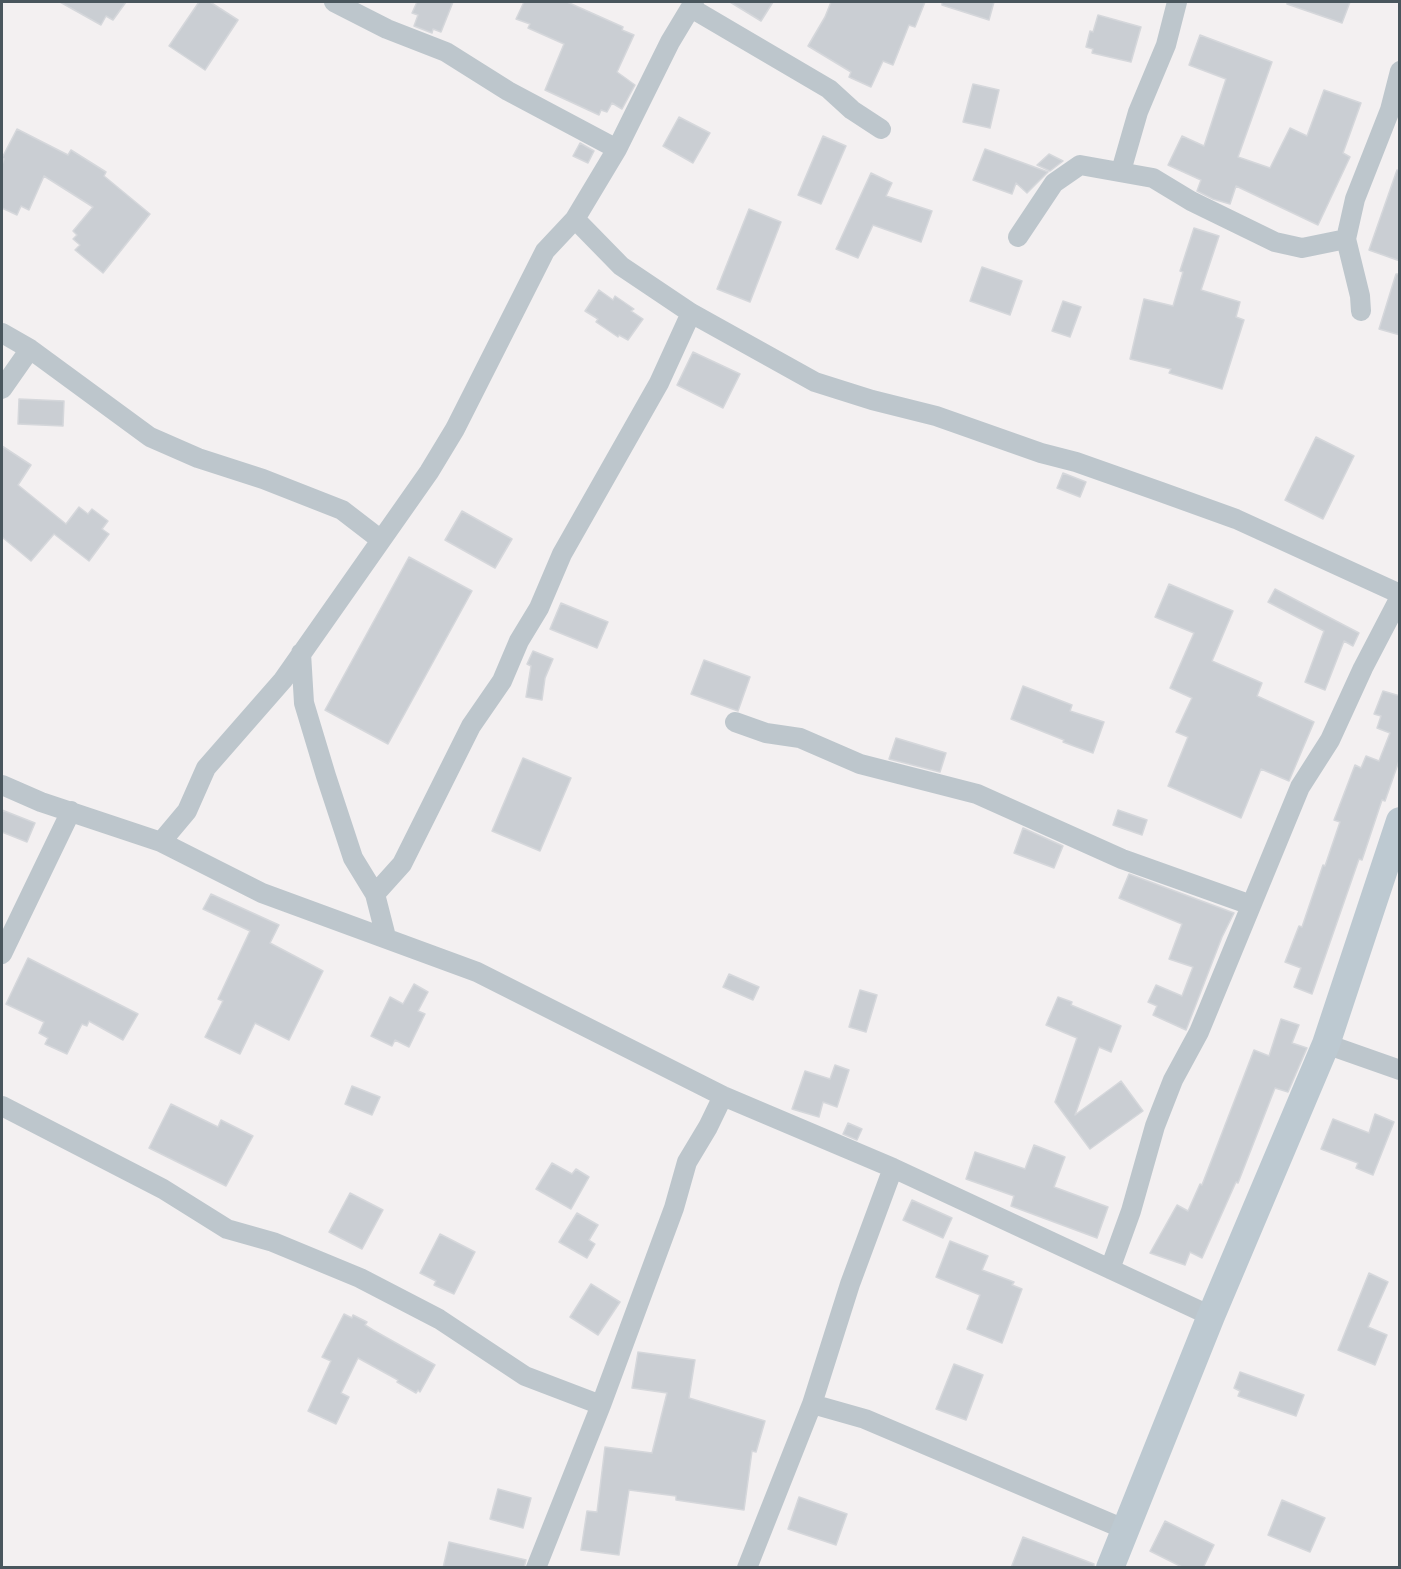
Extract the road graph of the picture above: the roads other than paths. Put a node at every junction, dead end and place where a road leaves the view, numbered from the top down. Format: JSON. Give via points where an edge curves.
{"nodes":[{"id":1,"x":334,"y":2,"type":"edge"},
{"id":2,"x":1177,"y":2,"type":"edge"},
{"id":3,"x":693,"y":5,"type":"edge"},
{"id":4,"x":1400,"y":71,"type":"edge"},
{"id":5,"x":881,"y":129,"type":"dead end"},
{"id":6,"x":617,"y":149,"type":"junction"},
{"id":7,"x":1121,"y":171,"type":"junction"},
{"id":8,"x":575,"y":219,"type":"junction"},
{"id":9,"x":1018,"y":237,"type":"dead end"},
{"id":10,"x":1346,"y":239,"type":"junction"},
{"id":11,"x":1362,"y":311,"type":"dead end"},
{"id":12,"x":691,"y":313,"type":"junction"},
{"id":13,"x":2,"y":333,"type":"edge"},
{"id":14,"x":30,"y":349,"type":"junction"},
{"id":15,"x":2,"y":389,"type":"edge"},
{"id":16,"x":381,"y":540,"type":"junction"},
{"id":17,"x":1400,"y":595,"type":"edge"},
{"id":18,"x":301,"y":653,"type":"junction"},
{"id":19,"x":735,"y":722,"type":"dead end"},
{"id":20,"x":2,"y":785,"type":"edge"},
{"id":21,"x":71,"y":811,"type":"junction"},
{"id":22,"x":1400,"y":821,"type":"edge"},
{"id":23,"x":161,"y":842,"type":"junction"},
{"id":24,"x":375,"y":894,"type":"junction"},
{"id":25,"x":1251,"y":905,"type":"junction"},
{"id":26,"x":386,"y":937,"type":"junction"},
{"id":27,"x":2,"y":954,"type":"edge"},
{"id":28,"x":1326,"y":1044,"type":"junction"},
{"id":29,"x":1400,"y":1070,"type":"edge"},
{"id":30,"x":723,"y":1096,"type":"junction"},
{"id":31,"x":2,"y":1106,"type":"edge"},
{"id":32,"x":893,"y":1168,"type":"junction"},
{"id":33,"x":1110,"y":1269,"type":"junction"},
{"id":34,"x":1211,"y":1316,"type":"junction"},
{"id":35,"x":812,"y":1404,"type":"junction"},
{"id":36,"x":601,"y":1406,"type":"junction"},
{"id":37,"x":1124,"y":1529,"type":"junction"},
{"id":38,"x":536,"y":1568,"type":"edge"},
{"id":39,"x":747,"y":1568,"type":"edge"},
{"id":40,"x":1110,"y":1568,"type":"edge"}],
"edges":[{"from":1,"to":6,"type":"street","via":[[387,29],[446,52]]},
{"from":2,"to":7,"type":"street","via":[[1166,45],[1138,112]]},
{"from":3,"to":5,"type":"street","via":[[829,89]]},
{"from":3,"to":6,"type":"street","via":[[670,42]]},
{"from":4,"to":10,"type":"street"},
{"from":6,"to":8,"type":"street"},
{"from":7,"to":9,"type":"street","via":[[1080,165],[1054,183]]},
{"from":7,"to":10,"type":"street","via":[[1153,178],[1275,242],[1302,248]]},
{"from":8,"to":12,"type":"street","via":[[621,266]]},
{"from":8,"to":16,"type":"street","via":[[545,251],[455,429]]},
{"from":10,"to":11,"type":"street"},
{"from":12,"to":17,"type":"street","via":[[815,382],[936,416],[1236,519]]},
{"from":12,"to":24,"type":"street","via":[[658,383],[562,554],[502,681],[471,726],[402,864]]},
{"from":13,"to":14,"type":"street"},
{"from":14,"to":15,"type":"street"},
{"from":14,"to":16,"type":"street","via":[[150,437],[342,510]]},
{"from":16,"to":18,"type":"street"},
{"from":17,"to":25,"type":"street","via":[[1330,740],[1300,787]]},
{"from":18,"to":23,"type":"street","via":[[283,680],[206,768],[187,811]]},
{"from":18,"to":24,"type":"street","via":[[304,703],[326,776],[353,858]]},
{"from":19,"to":25,"type":"street","via":[[766,733],[800,738],[860,764],[977,794],[1122,859]]},
{"from":20,"to":21,"type":"street"},
{"from":21,"to":23,"type":"street"},
{"from":21,"to":27,"type":"street"},
{"from":22,"to":28,"type":"street"},
{"from":23,"to":26,"type":"street","via":[[262,892]]},
{"from":24,"to":26,"type":"street"},
{"from":25,"to":33,"type":"street","via":[[1199,1032],[1158,1117]]},
{"from":26,"to":30,"type":"street","via":[[477,972]]},
{"from":28,"to":29,"type":"street"},
{"from":28,"to":34,"type":"street"},
{"from":30,"to":32,"type":"street"},
{"from":30,"to":36,"type":"street","via":[[687,1162],[674,1208]]},
{"from":31,"to":36,"type":"street","via":[[163,1189],[227,1229],[273,1242],[360,1278],[439,1319],[525,1376]]},
{"from":32,"to":33,"type":"street"},
{"from":32,"to":35,"type":"street","via":[[850,1284]]},
{"from":33,"to":34,"type":"street"},
{"from":34,"to":37,"type":"street"},
{"from":35,"to":37,"type":"street","via":[[865,1419]]},
{"from":35,"to":39,"type":"street"},
{"from":36,"to":38,"type":"street"},
{"from":37,"to":40,"type":"street"}]}
